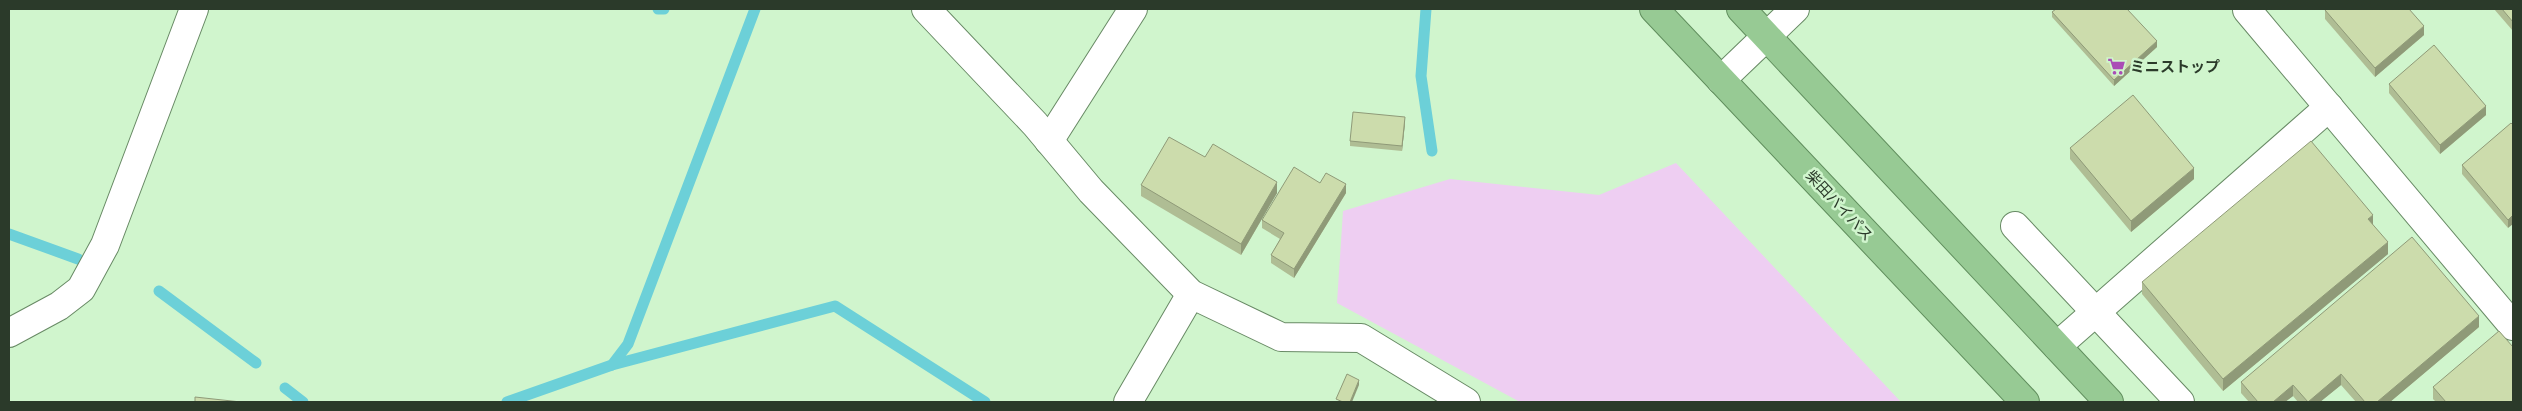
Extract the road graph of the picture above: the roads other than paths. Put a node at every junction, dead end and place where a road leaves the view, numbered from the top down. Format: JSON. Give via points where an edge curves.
{"nodes":[{"id":1,"x":194,"y":9,"type":"edge"},
{"id":2,"x":926,"y":9,"type":"edge"},
{"id":3,"x":1133,"y":9,"type":"edge"},
{"id":4,"x":1654,"y":9,"type":"edge"},
{"id":5,"x":1741,"y":9,"type":"edge"},
{"id":6,"x":1795,"y":9,"type":"edge"},
{"id":7,"x":2248,"y":9,"type":"edge"},
{"id":8,"x":1767,"y":36,"type":"junction"},
{"id":9,"x":1722,"y":80,"type":"junction"},
{"id":10,"x":2329,"y":107,"type":"junction"},
{"id":11,"x":1049,"y":142,"type":"junction"},
{"id":12,"x":2015,"y":226,"type":"dead end"},
{"id":13,"x":1191,"y":294,"type":"junction"},
{"id":14,"x":2096,"y":311,"type":"junction"},
{"id":15,"x":2513,"y":326,"type":"edge"},
{"id":16,"x":9,"y":333,"type":"edge"},
{"id":17,"x":2056,"y":346,"type":"junction"},
{"id":18,"x":1128,"y":402,"type":"edge"},
{"id":19,"x":1466,"y":402,"type":"edge"},
{"id":20,"x":2024,"y":402,"type":"edge"},
{"id":21,"x":2109,"y":402,"type":"edge"},
{"id":22,"x":2180,"y":402,"type":"edge"}],
"edges":[{"from":1,"to":16,"type":"street","via":[[105,245],[81,289],[59,306]]},
{"from":2,"to":11,"type":"street"},
{"from":3,"to":11,"type":"street"},
{"from":4,"to":9,"type":"highway","name":"柴田バイパス"},
{"from":5,"to":8,"type":"highway"},
{"from":6,"to":8,"type":"street"},
{"from":7,"to":10,"type":"street"},
{"from":8,"to":9,"type":"street"},
{"from":8,"to":17,"type":"highway"},
{"from":9,"to":20,"type":"highway","name":"柴田バイパス"},
{"from":10,"to":14,"type":"street"},
{"from":10,"to":15,"type":"street"},
{"from":11,"to":13,"type":"street"},
{"from":12,"to":14,"type":"street"},
{"from":13,"to":18,"type":"street"},
{"from":13,"to":19,"type":"street","via":[[1282,337],[1361,338]]},
{"from":14,"to":17,"type":"street"},
{"from":14,"to":22,"type":"street"},
{"from":17,"to":21,"type":"highway"}]}
